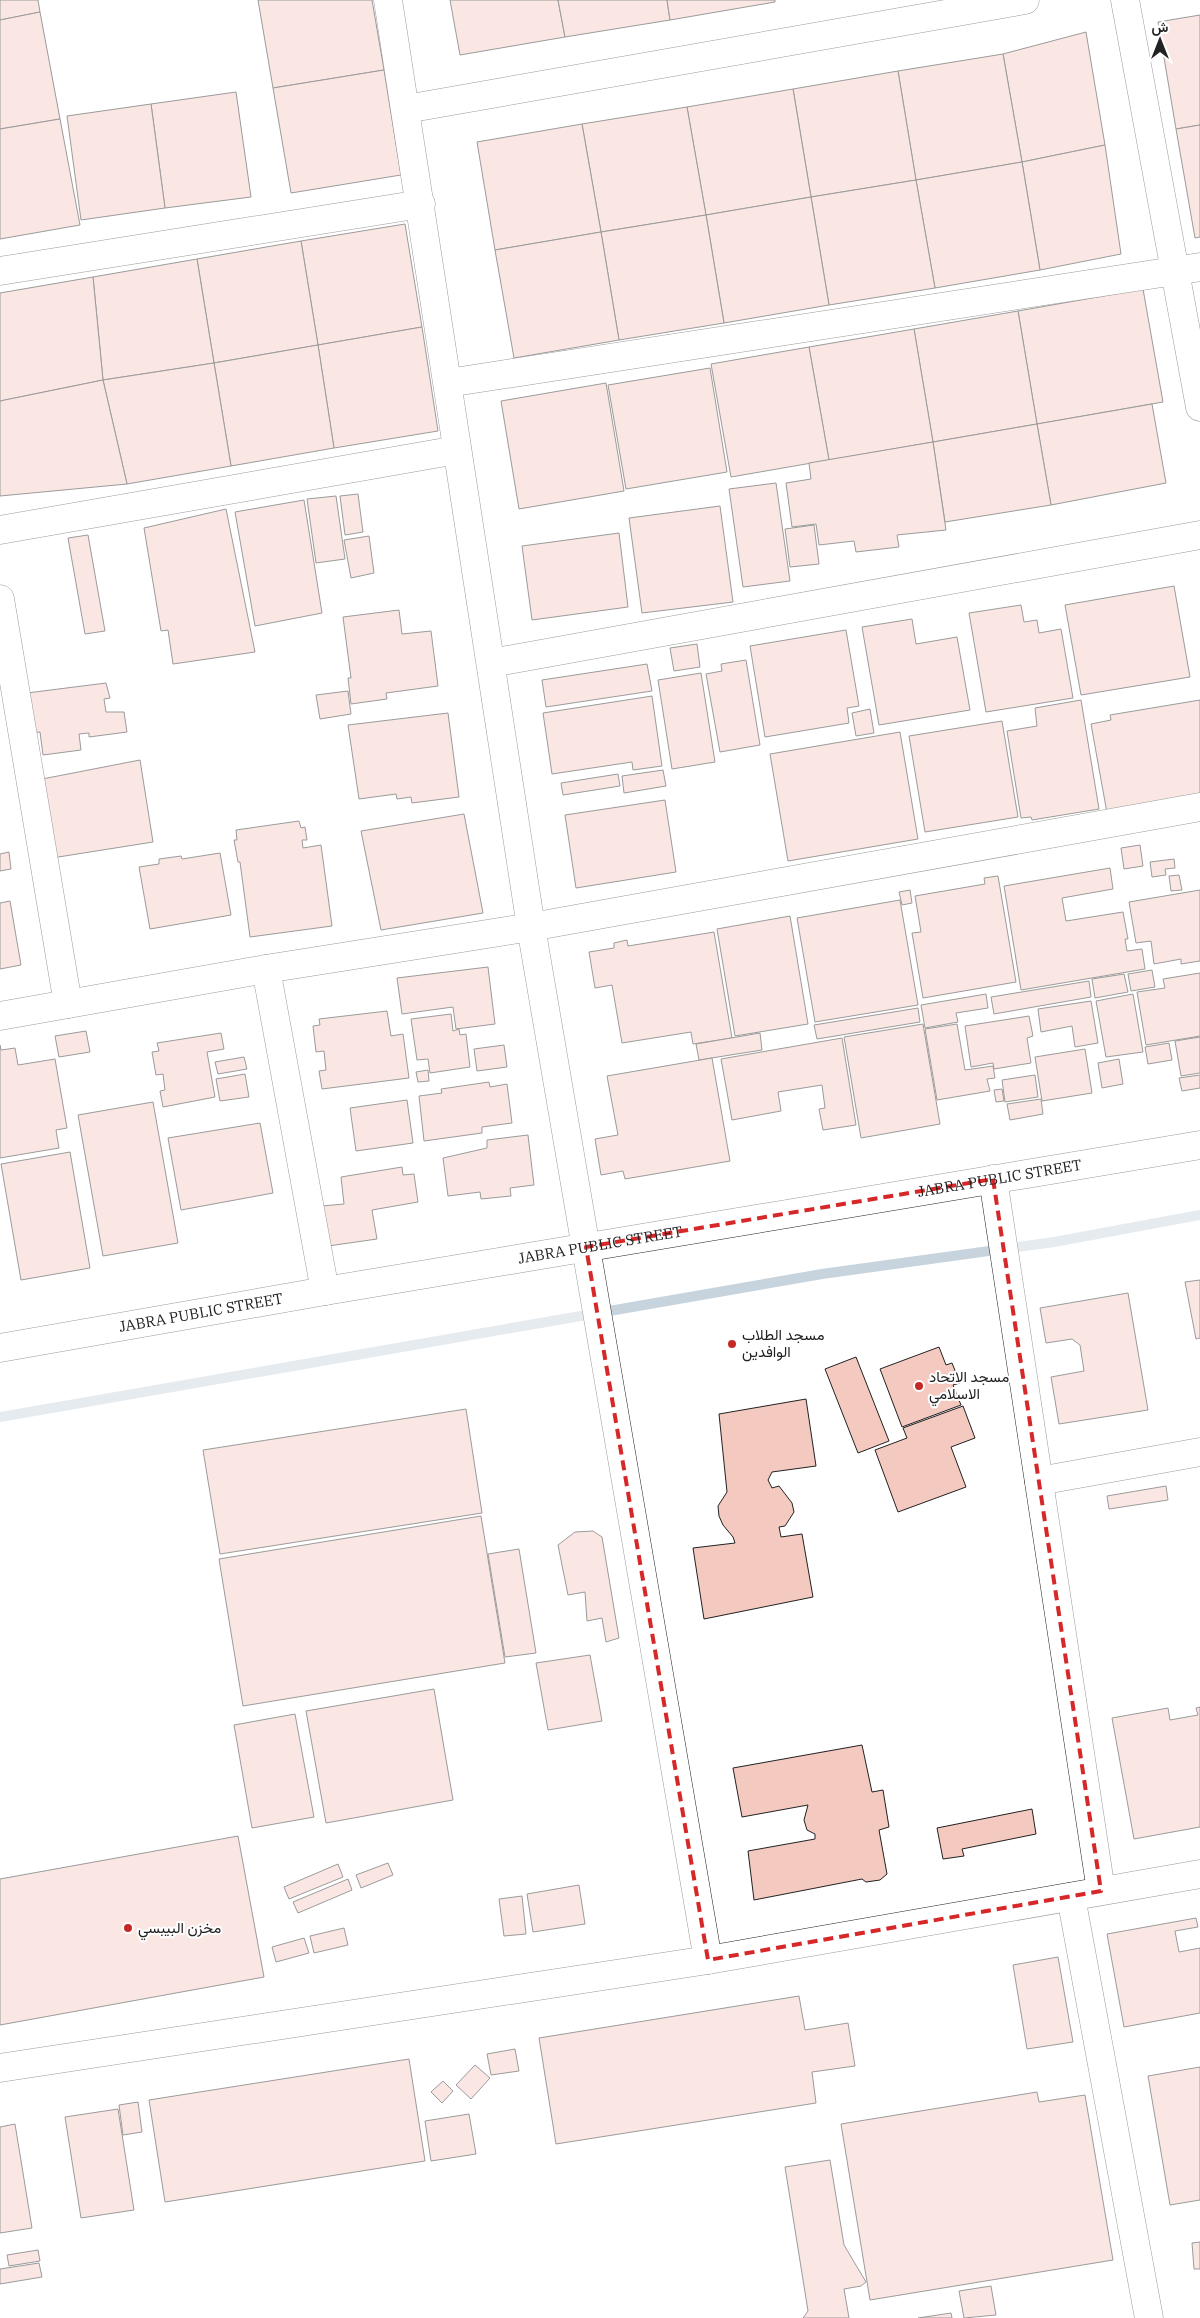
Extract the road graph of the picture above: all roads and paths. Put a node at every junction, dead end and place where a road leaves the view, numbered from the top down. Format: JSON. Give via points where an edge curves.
{"nodes":[{"id":1,"x":388,"y":0,"type":"edge"},
{"id":2,"x":1025,"y":0,"type":"edge"},
{"id":3,"x":1125,"y":0,"type":"edge"},
{"id":4,"x":406,"y":110,"type":"junction"},
{"id":5,"x":421,"y":204,"type":"junction"},
{"id":6,"x":1188,"y":269,"type":"edge"},
{"id":7,"x":0,"y":270,"type":"edge"},
{"id":8,"x":448,"y":383,"type":"junction"},
{"id":9,"x":1200,"y":407,"type":"edge"},
{"id":10,"x":457,"y":450,"type":"junction"},
{"id":11,"x":0,"y":530,"type":"edge"},
{"id":12,"x":1200,"y":535,"type":"edge"},
{"id":13,"x":0,"y":599,"type":"edge"},
{"id":14,"x":491,"y":663,"type":"junction"},
{"id":15,"x":1200,"y":807,"type":"edge"},
{"id":16,"x":531,"y":927,"type":"junction"},
{"id":17,"x":266,"y":969,"type":"junction"},
{"id":18,"x":68,"y":1004,"type":"junction"},
{"id":19,"x":0,"y":1016,"type":"edge"},
{"id":20,"x":1200,"y":1145,"type":"edge"},
{"id":21,"x":992,"y":1179,"type":"junction"},
{"id":22,"x":586,"y":1247,"type":"junction"},
{"id":23,"x":325,"y":1291,"type":"junction"},
{"id":24,"x":0,"y":1348,"type":"edge"},
{"id":25,"x":1200,"y":1452,"type":"edge"},
{"id":26,"x":1038,"y":1480,"type":"junction"},
{"id":27,"x":1200,"y":1874,"type":"edge"},
{"id":28,"x":1101,"y":1891,"type":"junction"},
{"id":29,"x":1071,"y":1896,"type":"junction"},
{"id":30,"x":708,"y":1960,"type":"junction"},
{"id":31,"x":0,"y":2068,"type":"edge"},
{"id":32,"x":1149,"y":2318,"type":"edge"}],
"edges":[{"from":1,"to":4,"type":"street"},
{"from":2,"to":4,"type":"street"},
{"from":3,"to":6,"type":"street"},
{"from":4,"to":5,"type":"street"},
{"from":5,"to":7,"type":"street"},
{"from":5,"to":8,"type":"street"},
{"from":6,"to":8,"type":"street"},
{"from":6,"to":9,"type":"street"},
{"from":8,"to":10,"type":"street"},
{"from":10,"to":11,"type":"street"},
{"from":10,"to":14,"type":"street"},
{"from":12,"to":14,"type":"street"},
{"from":13,"to":18,"type":"street"},
{"from":14,"to":16,"type":"street"},
{"from":15,"to":16,"type":"street"},
{"from":16,"to":17,"type":"street"},
{"from":16,"to":22,"type":"street"},
{"from":17,"to":18,"type":"street"},
{"from":17,"to":23,"type":"street"},
{"from":18,"to":19,"type":"street"},
{"from":20,"to":21,"type":"street","name":"JABRA PUBLIC STREET"},
{"from":21,"to":22,"type":"street","name":"JABRA PUBLIC STREET"},
{"from":21,"to":26,"type":"street"},
{"from":22,"to":23,"type":"street","name":"JABRA PUBLIC STREET"},
{"from":22,"to":30,"type":"street"},
{"from":23,"to":24,"type":"street","name":"JABRA PUBLIC STREET"},
{"from":25,"to":26,"type":"street"},
{"from":26,"to":28,"type":"street"},
{"from":27,"to":28,"type":"street"},
{"from":28,"to":29,"type":"street"},
{"from":29,"to":30,"type":"street"},
{"from":29,"to":32,"type":"street"},
{"from":30,"to":31,"type":"street"}]}
